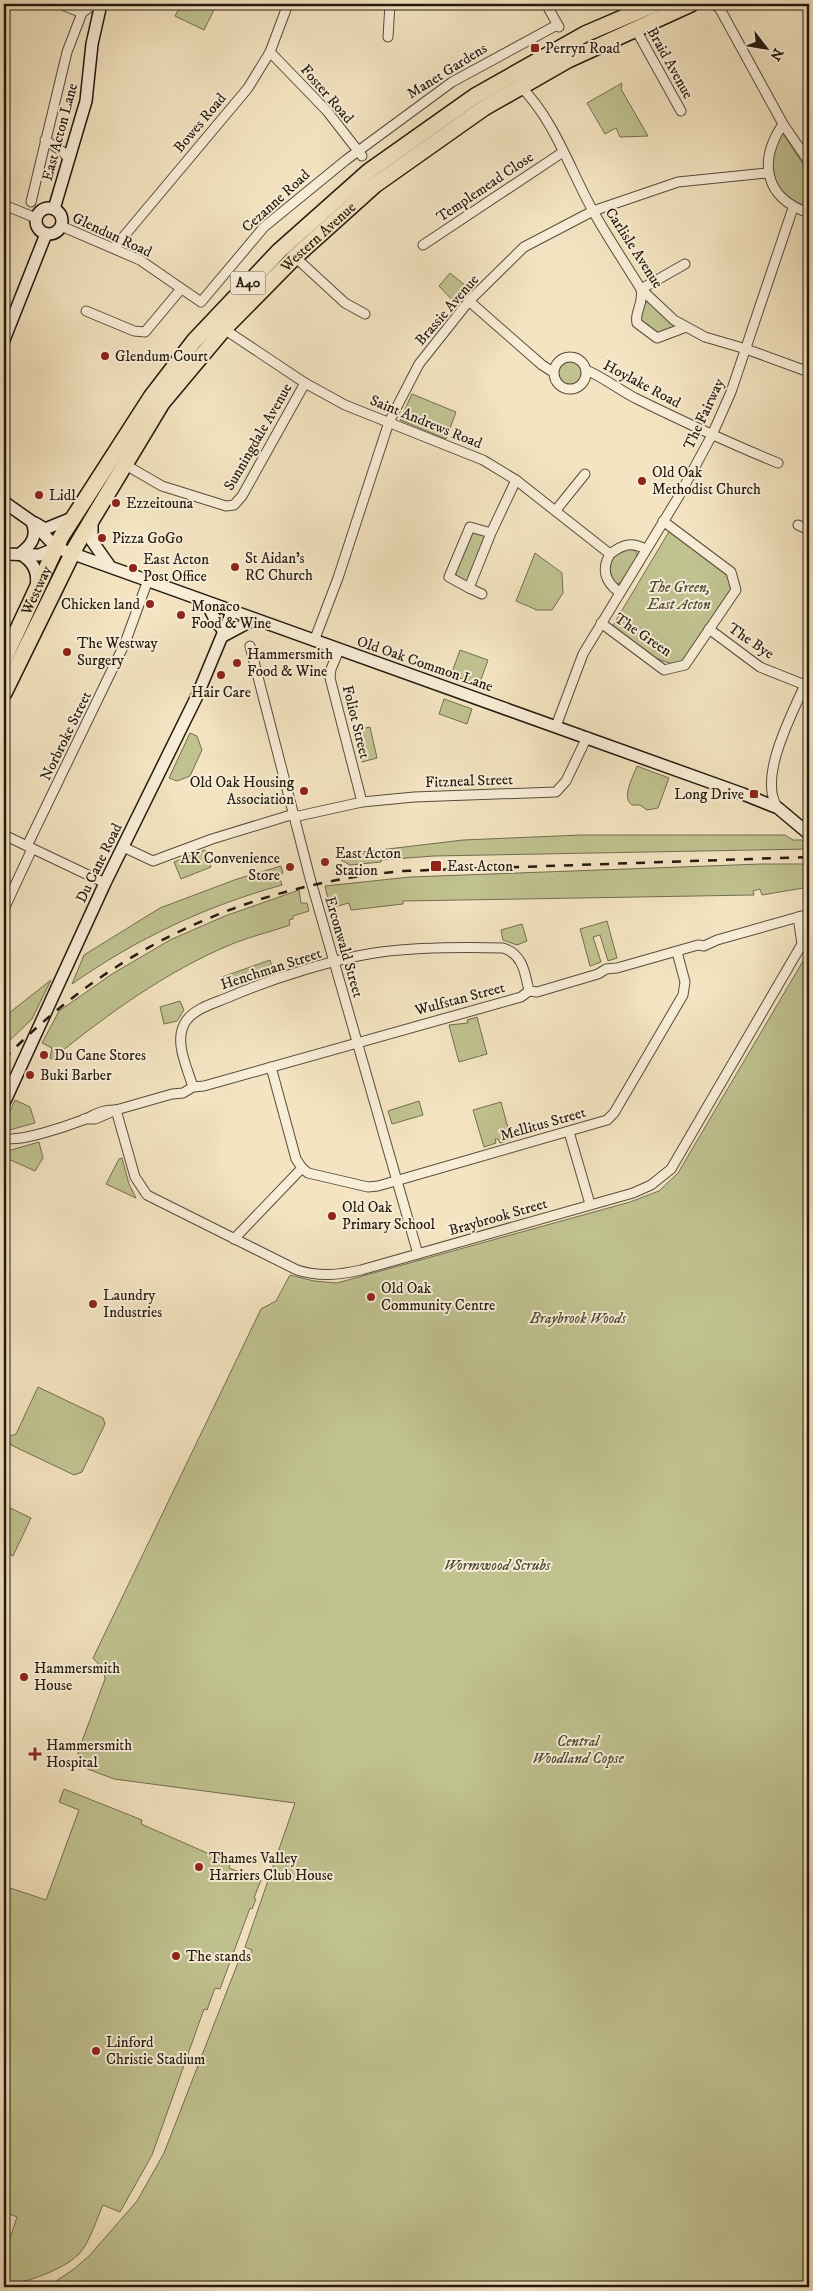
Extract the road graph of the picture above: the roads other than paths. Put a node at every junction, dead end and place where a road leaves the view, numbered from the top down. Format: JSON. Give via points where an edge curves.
{"nodes":[{"id":1,"x":66,"y":4,"type":"edge"},
{"id":2,"x":288,"y":4,"type":"edge"},
{"id":3,"x":390,"y":4,"type":"edge"},
{"id":4,"x":546,"y":4,"type":"edge"},
{"id":5,"x":655,"y":4,"type":"edge"},
{"id":6,"x":691,"y":4,"type":"edge"},
{"id":7,"x":101,"y":5,"type":"edge"},
{"id":8,"x":717,"y":7,"type":"edge"},
{"id":9,"x":82,"y":13,"type":"junction"},
{"id":10,"x":635,"y":28,"type":"junction"},
{"id":11,"x":388,"y":37,"type":"dead end"},
{"id":12,"x":270,"y":52,"type":"junction"},
{"id":13,"x":520,"y":86,"type":"junction"},
{"id":14,"x":681,"y":110,"type":"dead end"},
{"id":15,"x":783,"y":124,"type":"junction"},
{"id":16,"x":45,"y":140,"type":"junction"},
{"id":17,"x":563,"y":152,"type":"junction"},
{"id":18,"x":360,"y":154,"type":"junction"},
{"id":19,"x":69,"y":160,"type":"junction"},
{"id":20,"x":809,"y":162,"type":"edge"},
{"id":21,"x":767,"y":172,"type":"junction"},
{"id":22,"x":31,"y":202,"type":"dead end"},
{"id":23,"x":4,"y":205,"type":"edge"},
{"id":24,"x":793,"y":208,"type":"junction"},
{"id":25,"x":54,"y":209,"type":"junction"},
{"id":26,"x":593,"y":211,"type":"junction"},
{"id":27,"x":809,"y":213,"type":"edge"},
{"id":28,"x":36,"y":218,"type":"junction"},
{"id":29,"x":60,"y":226,"type":"junction"},
{"id":30,"x":46,"y":234,"type":"junction"},
{"id":31,"x":423,"y":245,"type":"dead end"},
{"id":32,"x":114,"y":248,"type":"junction"},
{"id":33,"x":295,"y":257,"type":"junction"},
{"id":34,"x":685,"y":264,"type":"dead end"},
{"id":35,"x":180,"y":289,"type":"junction"},
{"id":36,"x":641,"y":289,"type":"junction"},
{"id":37,"x":469,"y":301,"type":"junction"},
{"id":38,"x":201,"y":302,"type":"joint"},
{"id":39,"x":86,"y":311,"type":"dead end"},
{"id":40,"x":365,"y":314,"type":"dead end"},
{"id":41,"x":686,"y":327,"type":"junction"},
{"id":42,"x":224,"y":329,"type":"junction"},
{"id":43,"x":4,"y":340,"type":"edge"},
{"id":44,"x":746,"y":349,"type":"junction"},
{"id":45,"x":586,"y":370,"type":"junction"},
{"id":46,"x":553,"y":372,"type":"junction"},
{"id":47,"x":809,"y":372,"type":"edge"},
{"id":48,"x":306,"y":383,"type":"junction"},
{"id":49,"x":389,"y":422,"type":"junction"},
{"id":50,"x":712,"y":435,"type":"junction"},
{"id":51,"x":778,"y":463,"type":"dead end"},
{"id":52,"x":124,"y":464,"type":"junction"},
{"id":53,"x":585,"y":474,"type":"dead end"},
{"id":54,"x":516,"y":480,"type":"junction"},
{"id":55,"x":4,"y":502,"type":"edge"},
{"id":56,"x":556,"y":510,"type":"junction"},
{"id":57,"x":72,"y":518,"type":"junction"},
{"id":58,"x":93,"y":518,"type":"junction"},
{"id":59,"x":31,"y":521,"type":"junction"},
{"id":60,"x":663,"y":521,"type":"junction"},
{"id":61,"x":798,"y":525,"type":"dead end"},
{"id":62,"x":809,"y":530,"type":"edge"},
{"id":63,"x":491,"y":533,"type":"junction"},
{"id":64,"x":57,"y":548,"type":"junction"},
{"id":65,"x":646,"y":549,"type":"junction"},
{"id":66,"x":72,"y":553,"type":"junction"},
{"id":67,"x":4,"y":554,"type":"edge"},
{"id":68,"x":20,"y":554,"type":"junction"},
{"id":69,"x":610,"y":554,"type":"junction"},
{"id":70,"x":110,"y":566,"type":"junction"},
{"id":71,"x":148,"y":580,"type":"junction"},
{"id":72,"x":469,"y":588,"type":"junction"},
{"id":73,"x":54,"y":589,"type":"joint"},
{"id":74,"x":619,"y":592,"type":"junction"},
{"id":75,"x":482,"y":594,"type":"dead end"},
{"id":76,"x":33,"y":597,"type":"junction"},
{"id":77,"x":206,"y":602,"type":"junction"},
{"id":78,"x":232,"y":612,"type":"junction"},
{"id":79,"x":253,"y":620,"type":"junction"},
{"id":80,"x":601,"y":623,"type":"junction"},
{"id":81,"x":709,"y":629,"type":"junction"},
{"id":82,"x":224,"y":634,"type":"junction"},
{"id":83,"x":314,"y":641,"type":"junction"},
{"id":84,"x":250,"y":646,"type":"dead end"},
{"id":85,"x":340,"y":650,"type":"junction"},
{"id":86,"x":4,"y":659,"type":"edge"},
{"id":87,"x":807,"y":681,"type":"edge"},
{"id":88,"x":4,"y":693,"type":"edge"},
{"id":89,"x":556,"y":726,"type":"junction"},
{"id":90,"x":587,"y":737,"type":"junction"},
{"id":91,"x":362,"y":802,"type":"junction"},
{"id":92,"x":778,"y":808,"type":"junction"},
{"id":93,"x":294,"y":816,"type":"junction"},
{"id":94,"x":809,"y":834,"type":"edge"},
{"id":95,"x":4,"y":835,"type":"edge"},
{"id":96,"x":30,"y":847,"type":"junction"},
{"id":97,"x":123,"y":847,"type":"junction"},
{"id":98,"x":105,"y":883,"type":"junction"},
{"id":99,"x":4,"y":909,"type":"edge"},
{"id":100,"x":809,"y":914,"type":"edge"},
{"id":101,"x":798,"y":917,"type":"junction"},
{"id":102,"x":676,"y":952,"type":"junction"},
{"id":103,"x":334,"y":963,"type":"junction"},
{"id":104,"x":529,"y":991,"type":"junction"},
{"id":105,"x":357,"y":1043,"type":"junction"},
{"id":106,"x":271,"y":1067,"type":"junction"},
{"id":107,"x":193,"y":1086,"type":"junction"},
{"id":108,"x":4,"y":1103,"type":"edge"},
{"id":109,"x":116,"y":1110,"type":"junction"},
{"id":110,"x":569,"y":1132,"type":"junction"},
{"id":111,"x":4,"y":1138,"type":"edge"},
{"id":112,"x":302,"y":1168,"type":"junction"},
{"id":113,"x":397,"y":1180,"type":"junction"},
{"id":114,"x":590,"y":1204,"type":"junction"},
{"id":115,"x":234,"y":1238,"type":"junction"},
{"id":116,"x":418,"y":1254,"type":"junction"}],
"edges":[{"from":1,"to":9,"type":"street"},
{"from":2,"to":12,"type":"street","name":"Bowes Road"},
{"from":3,"to":11,"type":"street"},
{"from":4,"to":18,"type":"street","name":"Manet Gardens","via":[[558,26],[452,82],[399,119]]},
{"from":5,"to":57,"type":"highway","name":"Western Avenue","number":"A40","via":[[585,34],[475,96],[369,171],[279,251],[194,341],[151,397]]},
{"from":6,"to":10,"type":"highway","name":"Western Avenue","number":"A40"},
{"from":7,"to":9,"type":"street","via":[[91,6]]},
{"from":7,"to":19,"type":"street","name":"East Acton Lane","via":[[92,44],[86,101]]},
{"from":8,"to":15,"type":"street"},
{"from":9,"to":16,"type":"street","via":[[62,67]]},
{"from":10,"to":13,"type":"highway","name":"Western Avenue","number":"A40"},
{"from":10,"to":14,"type":"street","name":"Braid Avenue"},
{"from":12,"to":18,"type":"street","name":"Foster Road","via":[[327,111]]},
{"from":12,"to":32,"type":"street","name":"Bowes Road","via":[[248,88]]},
{"from":13,"to":17,"type":"street","name":"Carlisle Avenue"},
{"from":13,"to":33,"type":"highway","name":"Western Avenue","number":"A40","via":[[375,185]]},
{"from":15,"to":20,"type":"street"},
{"from":15,"to":21,"type":"street","via":[[772,139]]},
{"from":16,"to":19,"type":"street"},
{"from":16,"to":22,"type":"street"},
{"from":17,"to":26,"type":"street","name":"Carlisle Avenue"},
{"from":17,"to":31,"type":"street","name":"Templemead Close"},
{"from":18,"to":38,"type":"street","name":"Cezanne Road","via":[[264,227]]},
{"from":19,"to":25,"type":"street","name":"East Acton Lane"},
{"from":21,"to":24,"type":"street","via":[[776,193]]},
{"from":21,"to":26,"type":"street","name":"Brassie Avenue","via":[[678,182]]},
{"from":23,"to":28,"type":"street"},
{"from":24,"to":27,"type":"street"},
{"from":24,"to":44,"type":"street","name":"The Fairway"},
{"from":25,"to":28,"type":"street","via":[[41,211]]},
{"from":25,"to":29,"type":"street","via":[[60,214]]},
{"from":26,"to":36,"type":"street","name":"Carlisle Avenue"},
{"from":26,"to":37,"type":"street","name":"Brassie Avenue","via":[[524,247]]},
{"from":28,"to":30,"type":"street","via":[[38,230]]},
{"from":29,"to":30,"type":"street","via":[[56,232]]},
{"from":29,"to":32,"type":"street","name":"Glendun Road"},
{"from":30,"to":43,"type":"street"},
{"from":32,"to":35,"type":"street","name":"Glendun Road","via":[[140,260]]},
{"from":33,"to":40,"type":"street","via":[[345,303]]},
{"from":33,"to":42,"type":"highway","name":"Western Avenue","number":"A40"},
{"from":34,"to":36,"type":"street"},
{"from":35,"to":38,"type":"street","name":"Glendun Road"},
{"from":35,"to":39,"type":"street","via":[[145,332],[134,331]]},
{"from":36,"to":41,"type":"street","name":"Carlisle Avenue","via":[[666,314]]},
{"from":36,"to":41,"type":"street","via":[[643,299],[637,323],[657,338]]},
{"from":37,"to":46,"type":"street","name":"Hoylake Road"},
{"from":37,"to":49,"type":"street","name":"Brassie Avenue","via":[[419,364]]},
{"from":41,"to":44,"type":"street","name":"Carlisle Avenue","via":[[705,338]]},
{"from":42,"to":48,"type":"street","name":"Saint Andrews Road"},
{"from":42,"to":52,"type":"highway","name":"Western Avenue","number":"A40","via":[[162,403]]},
{"from":44,"to":47,"type":"street","name":"Carlisle Avenue"},
{"from":44,"to":50,"type":"street","name":"The Fairway"},
{"from":45,"to":46,"type":"street","name":"Hoylake Road","via":[[576,358],[566,357],[557,362]]},
{"from":45,"to":46,"type":"street","name":"Hoylake Road","via":[[584,381],[570,390],[556,382]]},
{"from":45,"to":50,"type":"street","name":"Hoylake Road","via":[[615,388]]},
{"from":48,"to":49,"type":"street","name":"Saint Andrews Road","via":[[345,405]]},
{"from":48,"to":52,"type":"street","name":"Sunningdale Avenue","via":[[234,505],[226,506],[162,486]]},
{"from":49,"to":54,"type":"street","name":"Saint Andrews Road","via":[[483,460]]},
{"from":49,"to":83,"type":"street","name":"Brassie Avenue"},
{"from":50,"to":51,"type":"street","name":"Hoylake Road"},
{"from":50,"to":60,"type":"street","name":"The Fairway"},
{"from":52,"to":58,"type":"highway","name":"Western Avenue","number":"A40"},
{"from":53,"to":56,"type":"street"},
{"from":54,"to":56,"type":"street","name":"Saint Andrews Road"},
{"from":54,"to":63,"type":"street"},
{"from":55,"to":59,"type":"street","name":"Old Oak Common Lane"},
{"from":56,"to":69,"type":"street","name":"Saint Andrews Road"},
{"from":57,"to":59,"type":"street","name":"Old Oak Common Lane","via":[[45,529]]},
{"from":57,"to":64,"type":"highway","name":"Western Avenue","number":"A40"},
{"from":58,"to":66,"type":"highway","name":"Western Avenue","number":"A40"},
{"from":58,"to":70,"type":"street","via":[[92,541]]},
{"from":59,"to":64,"type":"street","name":"Old Oak Common Lane"},
{"from":59,"to":68,"type":"street","via":[[35,536]]},
{"from":60,"to":65,"type":"street","name":"The Fairway"},
{"from":60,"to":81,"type":"street","name":"The Green","via":[[731,572],[736,590]]},
{"from":61,"to":62,"type":"street"},
{"from":63,"to":72,"type":"street"},
{"from":63,"to":72,"type":"street","via":[[470,527],[448,577]]},
{"from":64,"to":66,"type":"street","name":"Old Oak Common Lane"},
{"from":64,"to":68,"type":"street","via":[[39,555]]},
{"from":64,"to":76,"type":"highway","name":"Westway","number":"A40"},
{"from":65,"to":69,"type":"street","via":[[627,544]]},
{"from":65,"to":74,"type":"street","name":"The Fairway"},
{"from":66,"to":70,"type":"street","name":"Old Oak Common Lane"},
{"from":66,"to":73,"type":"highway","name":"Western Avenue","number":"A40"},
{"from":67,"to":68,"type":"street"},
{"from":68,"to":76,"type":"street","via":[[32,562],[36,572]]},
{"from":69,"to":74,"type":"street","via":[[604,569],[608,583]]},
{"from":70,"to":71,"type":"street","name":"Old Oak Common Lane"},
{"from":71,"to":77,"type":"street","name":"Old Oak Common Lane"},
{"from":71,"to":96,"type":"street","name":"Norbroke Street","via":[[126,643]]},
{"from":72,"to":75,"type":"street"},
{"from":73,"to":88,"type":"highway","name":"Westway","number":"A40"},
{"from":74,"to":80,"type":"street","name":"The Fairway"},
{"from":76,"to":86,"type":"highway","name":"Westway","number":"A40"},
{"from":77,"to":78,"type":"street","name":"Old Oak Common Lane"},
{"from":77,"to":82,"type":"street"},
{"from":78,"to":79,"type":"street","name":"Old Oak Common Lane"},
{"from":78,"to":82,"type":"street","name":"Du Cane Road"},
{"from":79,"to":82,"type":"street"},
{"from":79,"to":83,"type":"street","name":"Old Oak Common Lane"},
{"from":80,"to":81,"type":"street","name":"The Green","via":[[664,670],[685,665]]},
{"from":80,"to":89,"type":"street","name":"The Fairway","via":[[583,654]]},
{"from":81,"to":87,"type":"street","name":"The Bye","via":[[760,667]]},
{"from":82,"to":97,"type":"street","name":"Du Cane Road","via":[[180,734]]},
{"from":83,"to":85,"type":"street","name":"Old Oak Common Lane"},
{"from":84,"to":93,"type":"street","name":"Erconwald Street"},
{"from":85,"to":89,"type":"street","name":"Old Oak Common Lane"},
{"from":85,"to":91,"type":"street","name":"Foliot Street","via":[[330,678]]},
{"from":87,"to":92,"type":"street","via":[[774,761],[770,793]]},
{"from":89,"to":90,"type":"street","name":"Old Oak Common Lane"},
{"from":90,"to":91,"type":"street","name":"Fitzneal Street","via":[[569,776],[556,792]]},
{"from":90,"to":92,"type":"street","name":"Old Oak Common Lane"},
{"from":91,"to":93,"type":"street","name":"Fitzneal Street"},
{"from":92,"to":94,"type":"street","name":"Old Oak Common Lane"},
{"from":93,"to":97,"type":"street","via":[[212,839],[153,861]]},
{"from":93,"to":103,"type":"street","name":"Erconwald Street"},
{"from":95,"to":96,"type":"street"},
{"from":96,"to":98,"type":"street"},
{"from":96,"to":99,"type":"street","name":"Norbroke Street"},
{"from":97,"to":98,"type":"street","name":"Du Cane Road"},
{"from":98,"to":108,"type":"street","name":"Du Cane Road"},
{"from":100,"to":101,"type":"street","name":"Wulfstan Street"},
{"from":101,"to":102,"type":"street","name":"Wulfstan Street"},
{"from":101,"to":114,"type":"street","name":"Braybrook Street","via":[[802,944],[671,1169],[642,1190]]},
{"from":102,"to":104,"type":"street","name":"Wulfstan Street","via":[[606,969],[537,992]]},
{"from":102,"to":110,"type":"street","name":"Mellitus Street","via":[[685,982],[683,995],[645,1061],[610,1117]]},
{"from":103,"to":104,"type":"street","name":"Henchman Street","via":[[364,954],[392,951],[503,948],[514,953],[520,961]]},
{"from":103,"to":105,"type":"street","name":"Erconwald Street"},
{"from":103,"to":107,"type":"street","name":"Henchman Street","via":[[252,987],[192,1014],[182,1029],[181,1044]]},
{"from":104,"to":105,"type":"street","name":"Wulfstan Street","via":[[521,997]]},
{"from":105,"to":106,"type":"street","name":"Wulfstan Street"},
{"from":105,"to":113,"type":"street","name":"Erconwald Street"},
{"from":106,"to":107,"type":"street","name":"Wulfstan Street","via":[[204,1086]]},
{"from":106,"to":112,"type":"street","via":[[296,1159]]},
{"from":107,"to":109,"type":"street","name":"Wulfstan Street","via":[[183,1093]]},
{"from":109,"to":111,"type":"street","name":"Wulfstan Street","via":[[106,1109],[84,1119],[16,1139]]},
{"from":109,"to":115,"type":"street","name":"Braybrook Street","via":[[135,1178],[142,1190],[153,1200]]},
{"from":110,"to":113,"type":"street","name":"Mellitus Street"},
{"from":110,"to":114,"type":"street"},
{"from":112,"to":113,"type":"street","name":"Mellitus Street","via":[[368,1187]]},
{"from":112,"to":115,"type":"street"},
{"from":113,"to":116,"type":"street","name":"Erconwald Street"},
{"from":114,"to":116,"type":"street","name":"Braybrook Street"},
{"from":115,"to":116,"type":"street","name":"Braybrook Street","via":[[298,1270],[318,1275],[345,1274]]}]}
